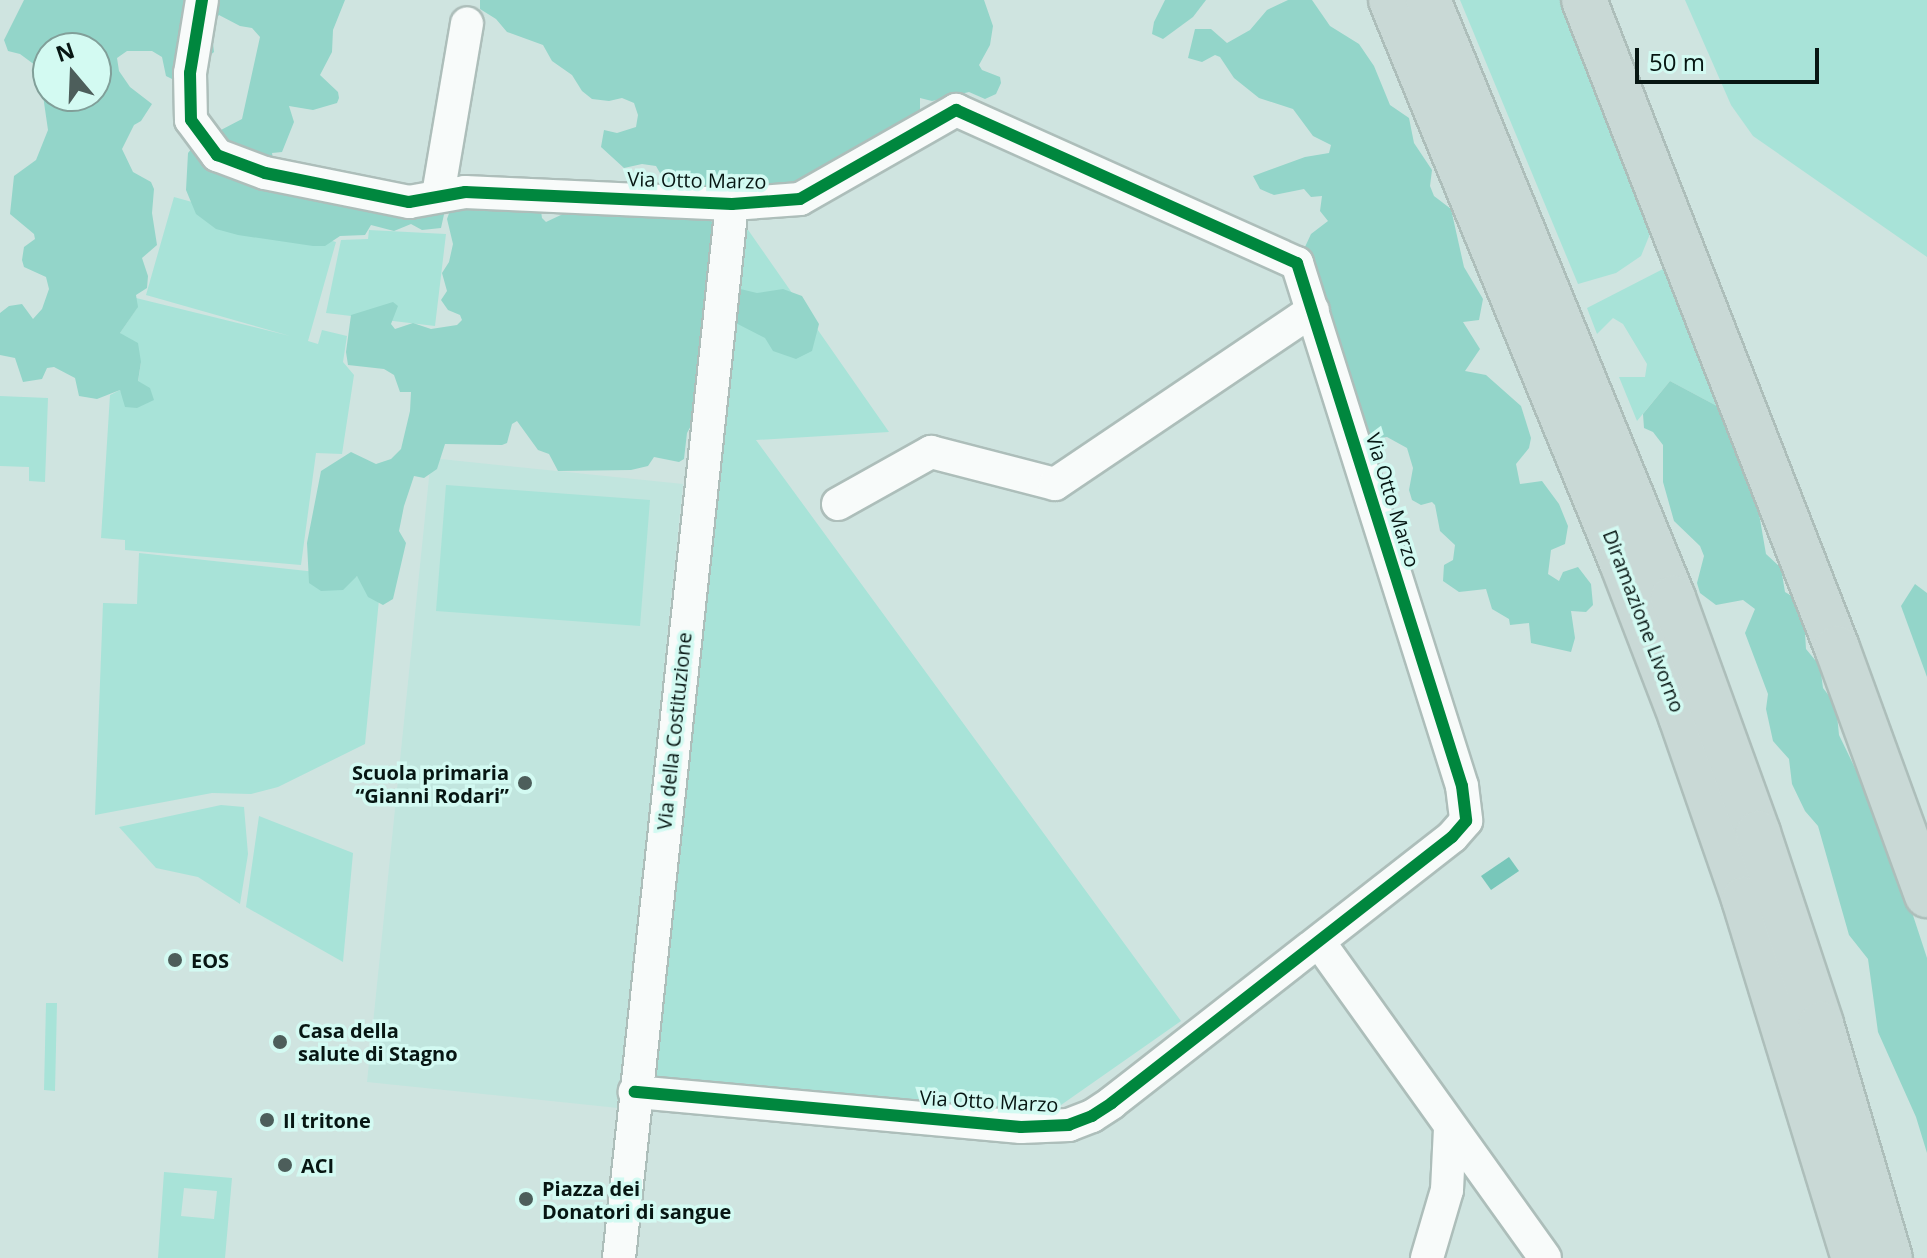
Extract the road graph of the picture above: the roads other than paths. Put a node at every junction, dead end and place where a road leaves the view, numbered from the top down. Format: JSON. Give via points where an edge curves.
{"nodes":[{"id":1,"x":202,"y":0,"type":"edge"},
{"id":2,"x":1391,"y":0,"type":"edge"},
{"id":3,"x":1428,"y":0,"type":"edge"},
{"id":4,"x":1584,"y":0,"type":"edge"},
{"id":5,"x":1604,"y":0,"type":"edge"},
{"id":6,"x":467,"y":23,"type":"dead end"},
{"id":7,"x":438,"y":195,"type":"junction"},
{"id":8,"x":732,"y":204,"type":"junction"},
{"id":9,"x":1313,"y":310,"type":"junction"},
{"id":10,"x":1769,"y":450,"type":"junction"},
{"id":11,"x":838,"y":504,"type":"dead end"},
{"id":12,"x":1617,"y":504,"type":"junction"},
{"id":13,"x":1927,"y":836,"type":"edge"},
{"id":14,"x":1927,"y":895,"type":"edge"},
{"id":15,"x":1319,"y":942,"type":"junction"},
{"id":16,"x":635,"y":1092,"type":"junction"},
{"id":17,"x":1450,"y":1129,"type":"junction"},
{"id":18,"x":1481,"y":1169,"type":"junction"},
{"id":19,"x":1447,"y":1190,"type":"junction"},
{"id":20,"x":619,"y":1258,"type":"edge"},
{"id":21,"x":1427,"y":1258,"type":"edge"},
{"id":22,"x":1545,"y":1258,"type":"edge"},
{"id":23,"x":1854,"y":1258,"type":"edge"},
{"id":24,"x":1890,"y":1258,"type":"edge"}],
"edges":[{"from":1,"to":7,"type":"street","name":"Via Otto Marzo","via":[[190,73],[191,120],[217,155],[345,192],[409,202]]},
{"from":2,"to":12,"type":"highway","name":"Diramazione Livorno"},
{"from":3,"to":12,"type":"highway","name":"Diramazione Livorno"},
{"from":4,"to":10,"type":"highway"},
{"from":5,"to":10,"type":"highway"},
{"from":6,"to":7,"type":"street"},
{"from":7,"to":8,"type":"street","name":"Via Otto Marzo"},
{"from":8,"to":9,"type":"street","name":"Via Otto Marzo","via":[[800,199],[956,110],[1297,263]]},
{"from":8,"to":16,"type":"street","name":"Via della Costituzione"},
{"from":9,"to":11,"type":"street","via":[[1055,484],[931,452]]},
{"from":9,"to":15,"type":"street","name":"Via Otto Marzo","via":[[1467,807],[1466,821],[1452,837]]},
{"from":10,"to":13,"type":"highway"},
{"from":10,"to":14,"type":"highway"},
{"from":12,"to":23,"type":"highway","name":"Diramazione Livorno"},
{"from":12,"to":24,"type":"highway","name":"Diramazione Livorno","via":[[1758,833]]},
{"from":15,"to":16,"type":"street","name":"Via Otto Marzo","via":[[1112,1103],[1069,1125],[1021,1127]]},
{"from":15,"to":17,"type":"street"},
{"from":16,"to":20,"type":"street","name":"Via della Costituzione"},
{"from":17,"to":18,"type":"street"},
{"from":17,"to":19,"type":"street"},
{"from":18,"to":19,"type":"street"},
{"from":18,"to":22,"type":"street"},
{"from":19,"to":21,"type":"street"}]}
